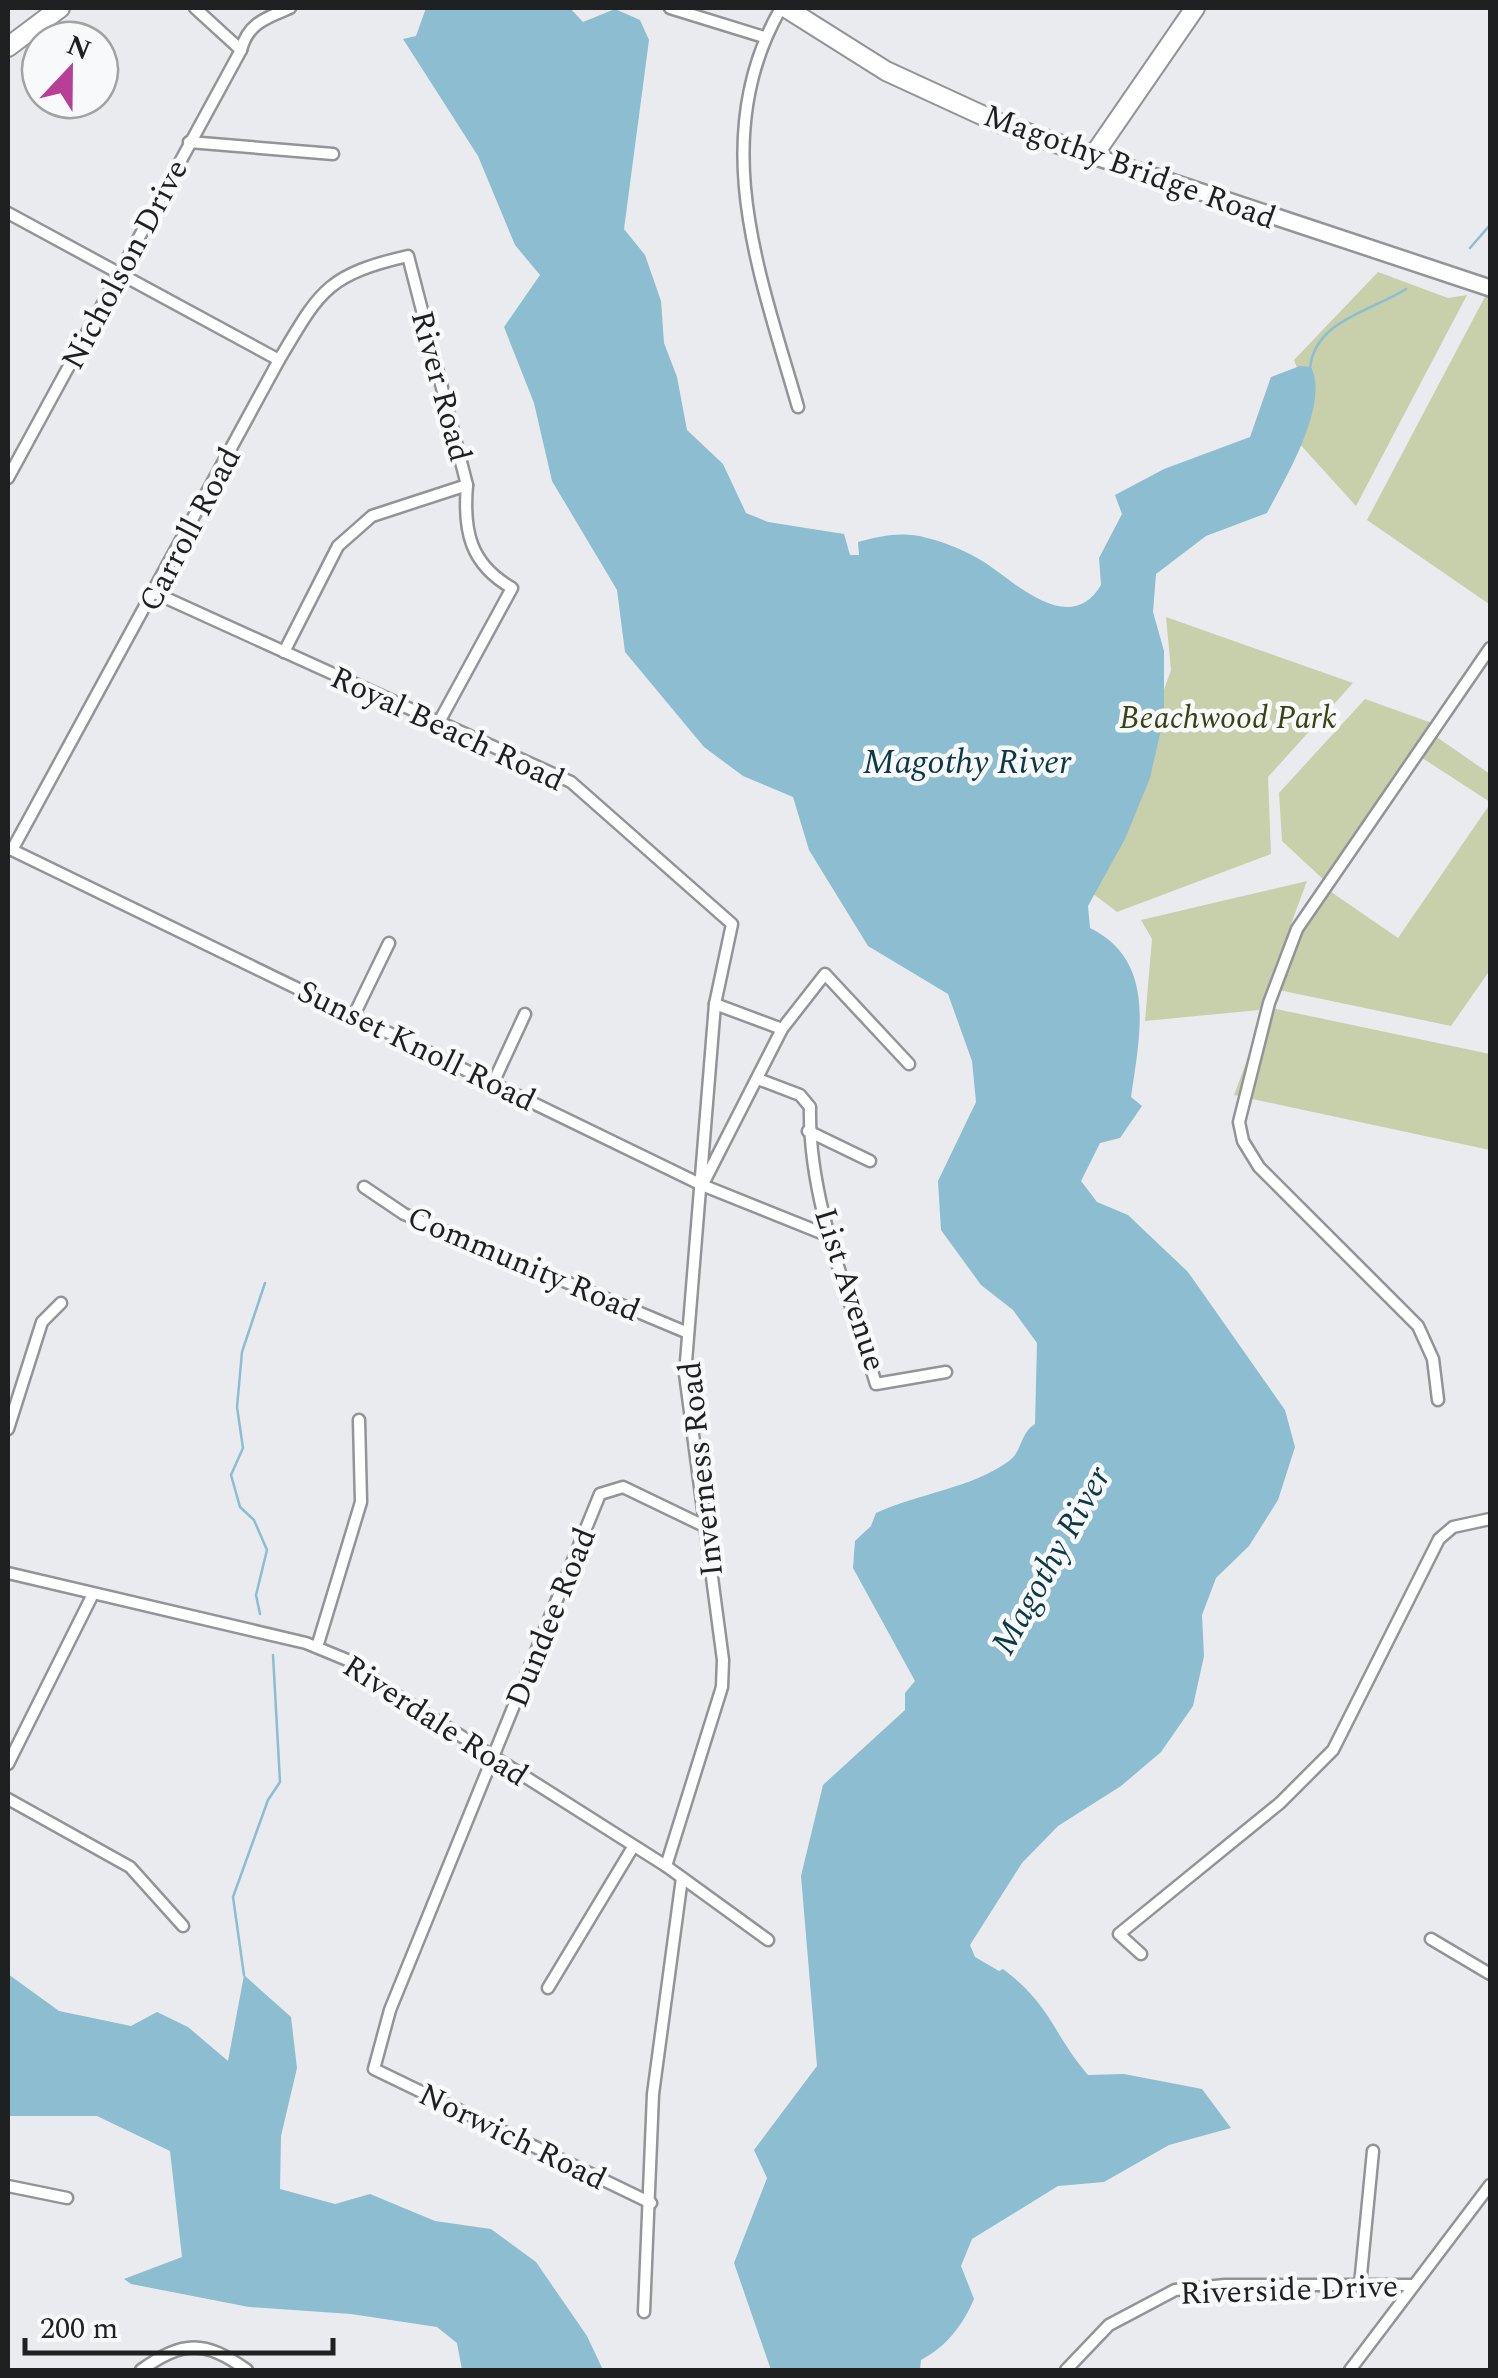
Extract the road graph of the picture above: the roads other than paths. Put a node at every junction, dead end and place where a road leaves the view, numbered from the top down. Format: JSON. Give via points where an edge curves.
{"nodes":[{"id":1,"x":60,"y":8,"type":"edge"},
{"id":2,"x":195,"y":8,"type":"edge"},
{"id":3,"x":290,"y":8,"type":"edge"},
{"id":4,"x":670,"y":8,"type":"edge"},
{"id":5,"x":784,"y":8,"type":"edge"},
{"id":6,"x":1195,"y":8,"type":"edge"},
{"id":7,"x":764,"y":37,"type":"junction"},
{"id":8,"x":8,"y":48,"type":"edge"},
{"id":9,"x":241,"y":50,"type":"junction"},
{"id":10,"x":190,"y":142,"type":"junction"},
{"id":11,"x":334,"y":154,"type":"dead end"},
{"id":12,"x":1093,"y":156,"type":"junction"},
{"id":13,"x":8,"y":213,"type":"edge"},
{"id":14,"x":408,"y":256,"type":"joint"},
{"id":15,"x":119,"y":276,"type":"junction"},
{"id":16,"x":1490,"y":288,"type":"edge"},
{"id":17,"x":279,"y":360,"type":"junction"},
{"id":18,"x":798,"y":406,"type":"dead end"},
{"id":19,"x":8,"y":478,"type":"edge"},
{"id":20,"x":467,"y":485,"type":"junction"},
{"id":21,"x":156,"y":594,"type":"junction"},
{"id":22,"x":1490,"y":648,"type":"edge"},
{"id":23,"x":284,"y":652,"type":"junction"},
{"id":24,"x":440,"y":722,"type":"junction"},
{"id":25,"x":10,"y":849,"type":"edge"},
{"id":26,"x":389,"y":943,"type":"dead end"},
{"id":27,"x":715,"y":1004,"type":"junction"},
{"id":28,"x":525,"y":1014,"type":"dead end"},
{"id":29,"x":354,"y":1015,"type":"junction"},
{"id":30,"x":782,"y":1029,"type":"junction"},
{"id":31,"x":909,"y":1064,"type":"dead end"},
{"id":32,"x":758,"y":1079,"type":"junction"},
{"id":33,"x":494,"y":1080,"type":"junction"},
{"id":34,"x":808,"y":1130,"type":"junction"},
{"id":35,"x":870,"y":1161,"type":"dead end"},
{"id":36,"x":702,"y":1185,"type":"junction"},
{"id":37,"x":364,"y":1187,"type":"dead end"},
{"id":38,"x":828,"y":1236,"type":"junction"},
{"id":39,"x":61,"y":1304,"type":"dead end"},
{"id":40,"x":688,"y":1333,"type":"junction"},
{"id":41,"x":946,"y":1372,"type":"dead end"},
{"id":42,"x":1438,"y":1400,"type":"dead end"},
{"id":43,"x":359,"y":1420,"type":"dead end"},
{"id":44,"x":8,"y":1429,"type":"edge"},
{"id":45,"x":1490,"y":1519,"type":"edge"},
{"id":46,"x":702,"y":1525,"type":"junction"},
{"id":47,"x":8,"y":1573,"type":"edge"},
{"id":48,"x":93,"y":1594,"type":"junction"},
{"id":49,"x":317,"y":1647,"type":"junction"},
{"id":50,"x":494,"y":1758,"type":"junction"},
{"id":51,"x":8,"y":1764,"type":"edge"},
{"id":52,"x":8,"y":1799,"type":"edge"},
{"id":53,"x":632,"y":1847,"type":"junction"},
{"id":54,"x":666,"y":1866,"type":"junction"},
{"id":55,"x":682,"y":1878,"type":"junction"},
{"id":56,"x":183,"y":1926,"type":"dead end"},
{"id":57,"x":1431,"y":1939,"type":"dead end"},
{"id":58,"x":768,"y":1940,"type":"dead end"},
{"id":59,"x":1141,"y":1954,"type":"dead end"},
{"id":60,"x":1490,"y":1974,"type":"edge"},
{"id":61,"x":548,"y":1988,"type":"dead end"},
{"id":62,"x":374,"y":2069,"type":"joint"},
{"id":63,"x":1373,"y":2150,"type":"dead end"},
{"id":64,"x":1490,"y":2185,"type":"edge"},
{"id":65,"x":8,"y":2186,"type":"edge"},
{"id":66,"x":67,"y":2198,"type":"dead end"},
{"id":67,"x":651,"y":2203,"type":"junction"},
{"id":68,"x":1414,"y":2284,"type":"junction"},
{"id":69,"x":1360,"y":2286,"type":"junction"},
{"id":70,"x":644,"y":2312,"type":"dead end"},
{"id":71,"x":141,"y":2370,"type":"edge"},
{"id":72,"x":247,"y":2370,"type":"edge"},
{"id":73,"x":1066,"y":2370,"type":"edge"},
{"id":74,"x":1350,"y":2370,"type":"edge"}],
"edges":[{"from":1,"to":8,"type":"main road"},
{"from":2,"to":9,"type":"street"},
{"from":3,"to":9,"type":"street","name":"Nicholson Drive","via":[[255,24]]},
{"from":4,"to":7,"type":"street"},
{"from":5,"to":7,"type":"street"},
{"from":5,"to":12,"type":"main road","name":"Magothy Bridge Road","via":[[886,71],[999,123]]},
{"from":6,"to":12,"type":"main road"},
{"from":7,"to":18,"type":"street","via":[[749,111],[743,202]]},
{"from":9,"to":10,"type":"street","name":"Nicholson Drive"},
{"from":10,"to":11,"type":"street"},
{"from":10,"to":15,"type":"street","name":"Nicholson Drive"},
{"from":12,"to":16,"type":"main road","name":"Magothy Bridge Road"},
{"from":13,"to":15,"type":"street"},
{"from":14,"to":17,"type":"street","name":"Carroll Road","via":[[356,268],[322,291]]},
{"from":14,"to":20,"type":"street","name":"River Road"},
{"from":15,"to":17,"type":"street"},
{"from":15,"to":19,"type":"street","name":"Nicholson Drive"},
{"from":17,"to":21,"type":"street","name":"Carroll Road"},
{"from":20,"to":23,"type":"street","via":[[372,516],[338,546]]},
{"from":20,"to":24,"type":"street","name":"River Road","via":[[464,518],[471,549],[492,576],[512,588]]},
{"from":21,"to":23,"type":"street","name":"Royal Beach Road"},
{"from":21,"to":25,"type":"street","name":"Carroll Road"},
{"from":22,"to":42,"type":"street","via":[[1298,930],[1268,1003],[1239,1122],[1260,1167],[1418,1326],[1433,1359]]},
{"from":23,"to":24,"type":"street","name":"Royal Beach Road"},
{"from":24,"to":27,"type":"street","name":"Royal Beach Road","via":[[570,782],[732,924]]},
{"from":25,"to":29,"type":"street","name":"Sunset Knoll Road"},
{"from":26,"to":29,"type":"street"},
{"from":27,"to":30,"type":"street"},
{"from":27,"to":36,"type":"street","name":"Inverness Road"},
{"from":28,"to":33,"type":"street"},
{"from":29,"to":33,"type":"street","name":"Sunset Knoll Road"},
{"from":30,"to":31,"type":"street","via":[[826,974]]},
{"from":30,"to":32,"type":"street"},
{"from":32,"to":34,"type":"street","name":"List Avenue","via":[[807,1101]]},
{"from":32,"to":36,"type":"street"},
{"from":33,"to":36,"type":"street","name":"Sunset Knoll Road"},
{"from":34,"to":35,"type":"street"},
{"from":34,"to":38,"type":"street","name":"List Avenue"},
{"from":36,"to":38,"type":"street","name":"Sunset Knoll Road"},
{"from":36,"to":40,"type":"street","name":"Inverness Road"},
{"from":37,"to":40,"type":"street","name":"Community Road","via":[[404,1214]]},
{"from":38,"to":41,"type":"street","name":"List Avenue","via":[[876,1384]]},
{"from":39,"to":44,"type":"street","via":[[42,1322]]},
{"from":40,"to":46,"type":"street","name":"Inverness Road","via":[[684,1374]]},
{"from":43,"to":49,"type":"street","via":[[360,1502]]},
{"from":45,"to":59,"type":"street","via":[[1454,1527],[1439,1539],[1333,1750],[1280,1803],[1118,1934]]},
{"from":46,"to":50,"type":"street","name":"Dundee Road","via":[[623,1487],[600,1494]]},
{"from":46,"to":54,"type":"street","name":"Inverness Road","via":[[722,1637],[722,1687]]},
{"from":47,"to":48,"type":"street","name":"Riverdale Road"},
{"from":48,"to":49,"type":"street","name":"Riverdale Road"},
{"from":48,"to":51,"type":"street"},
{"from":49,"to":50,"type":"street","name":"Riverdale Road","via":[[356,1664]]},
{"from":50,"to":53,"type":"street","name":"Riverdale Road"},
{"from":50,"to":62,"type":"street","name":"Dundee Road","via":[[390,2010]]},
{"from":52,"to":56,"type":"street","via":[[130,1867]]},
{"from":53,"to":54,"type":"street","name":"Riverdale Road"},
{"from":53,"to":61,"type":"street"},
{"from":54,"to":55,"type":"street","name":"Riverdale Road"},
{"from":55,"to":58,"type":"street","name":"Riverdale Road"},
{"from":55,"to":67,"type":"street","via":[[654,2094]]},
{"from":57,"to":60,"type":"street"},
{"from":62,"to":67,"type":"street","name":"Norwich Road"},
{"from":63,"to":69,"type":"street"},
{"from":64,"to":68,"type":"street","name":"Riverside Drive"},
{"from":65,"to":66,"type":"street"},
{"from":67,"to":70,"type":"street"},
{"from":68,"to":69,"type":"street","name":"Riverside Drive"},
{"from":68,"to":74,"type":"street"},
{"from":69,"to":73,"type":"street","name":"Riverside Drive","via":[[1175,2290],[1109,2325]]},
{"from":71,"to":72,"type":"street","via":[[179,2348],[204,2347]]}]}
